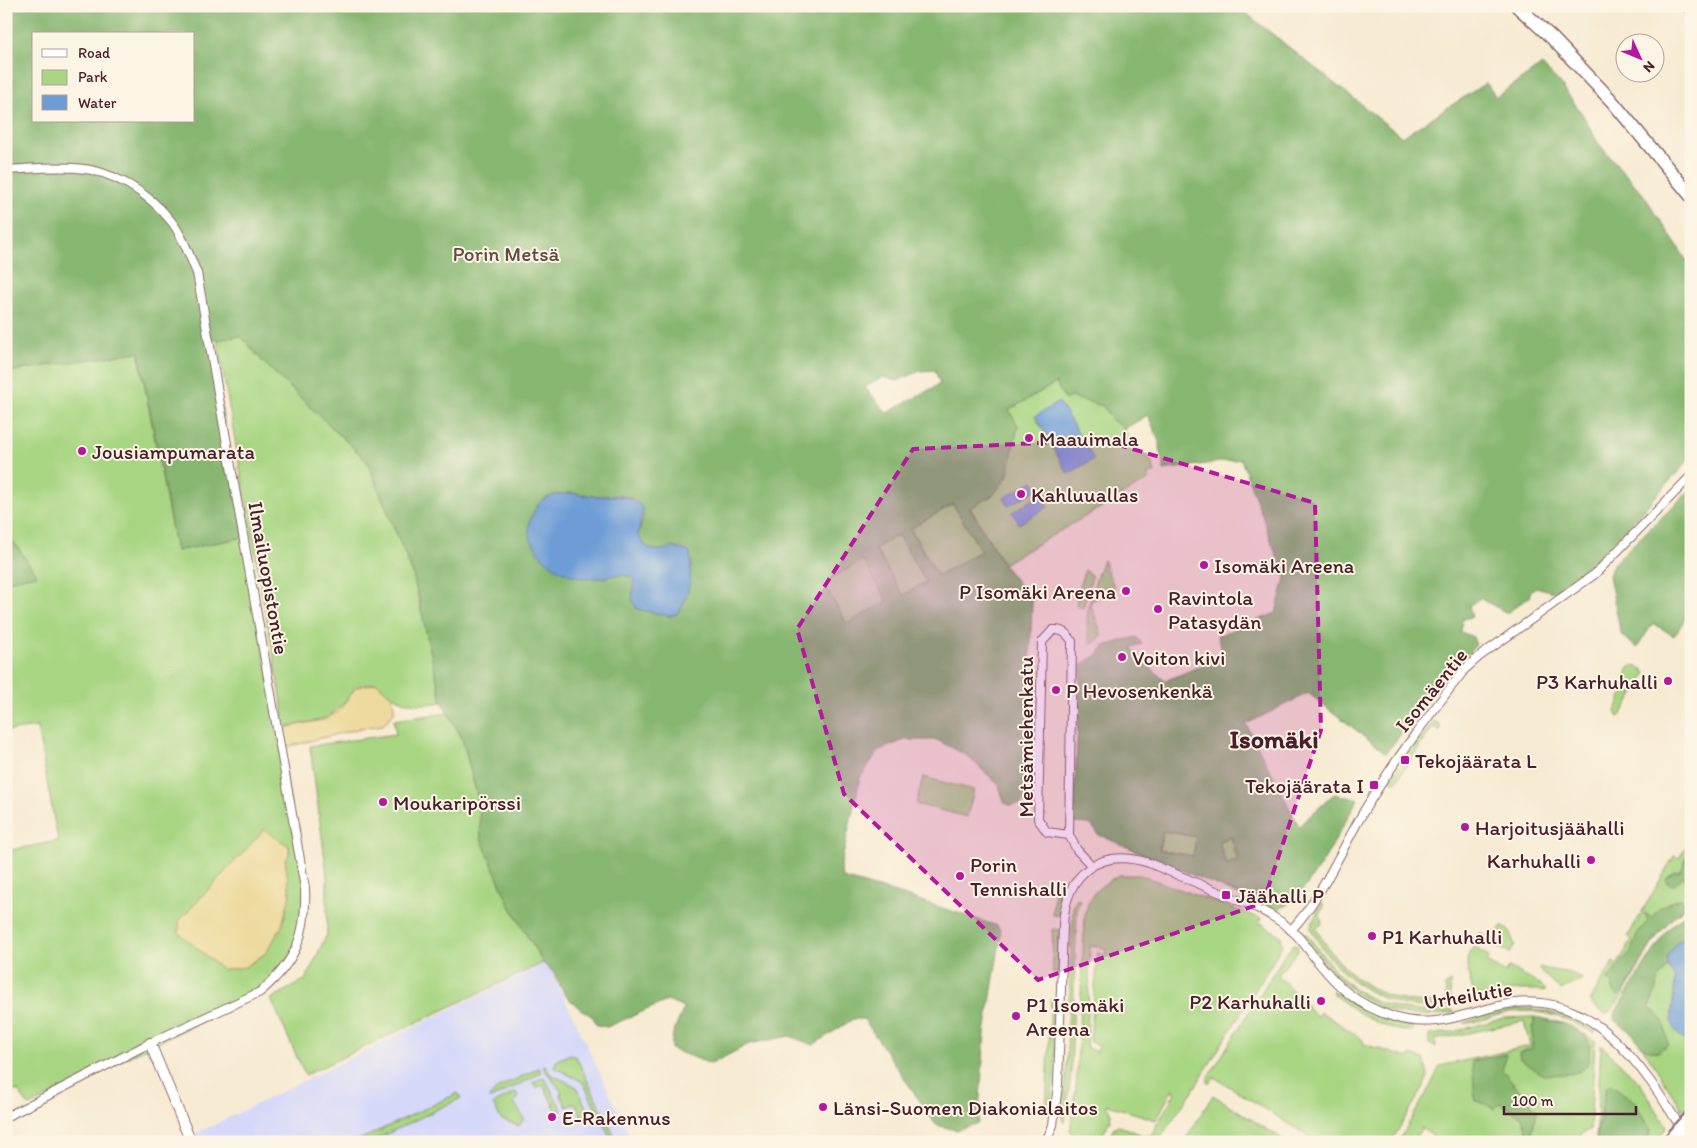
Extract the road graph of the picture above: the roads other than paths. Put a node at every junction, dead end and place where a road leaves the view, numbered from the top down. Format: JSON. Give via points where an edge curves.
{"nodes":[{"id":1,"x":1517,"y":6,"type":"edge"},
{"id":2,"x":6,"y":170,"type":"edge"},
{"id":3,"x":1691,"y":196,"type":"edge"},
{"id":4,"x":1691,"y":476,"type":"edge"},
{"id":5,"x":1069,"y":835,"type":"junction"},
{"id":6,"x":1092,"y":866,"type":"junction"},
{"id":7,"x":1291,"y":930,"type":"junction"},
{"id":8,"x":150,"y":1043,"type":"junction"},
{"id":9,"x":1691,"y":1116,"type":"edge"},
{"id":10,"x":6,"y":1117,"type":"edge"},
{"id":11,"x":1691,"y":1130,"type":"edge"},
{"id":12,"x":191,"y":1142,"type":"edge"},
{"id":13,"x":1046,"y":1142,"type":"edge"},
{"id":14,"x":1668,"y":1142,"type":"edge"},
{"id":15,"x":1680,"y":1142,"type":"edge"},
{"id":16,"x":1690,"y":1142,"type":"edge"}],
"edges":[{"from":1,"to":3,"type":"highway","via":[[1611,100]]},
{"from":2,"to":8,"type":"street","name":"Ilmailuopistontie","via":[[76,168],[103,172],[144,195],[171,222],[181,238],[197,273],[281,740],[305,888],[306,912],[296,949],[275,979],[260,992]]},
{"from":4,"to":7,"type":"street","name":"Isomäentie","via":[[1595,574],[1465,669],[1374,794],[1317,894]]},
{"from":5,"to":5,"type":"street","name":"Metsämiehenkatu","via":[[1072,641],[1059,629],[1053,630],[1042,642],[1038,819],[1047,832]]},
{"from":5,"to":6,"type":"street","via":[[1077,850]]},
{"from":6,"to":7,"type":"street","name":"Urheilutie","via":[[1112,858],[1135,858],[1257,908]]},
{"from":6,"to":13,"type":"street","via":[[1073,884],[1066,898],[1058,1085],[1053,1125]]},
{"from":7,"to":16,"type":"street","name":"Urheilutie","via":[[1335,983],[1354,1000],[1396,1018],[1423,1022],[1450,1020],[1501,1006],[1528,1003],[1558,1006],[1580,1015],[1629,1052],[1652,1081]]},
{"from":8,"to":10,"type":"street","name":"Ilmailuopistontie"},
{"from":8,"to":12,"type":"street"},
{"from":9,"to":14,"type":"highway","bridge":true},
{"from":11,"to":15,"type":"highway","bridge":true}]}
